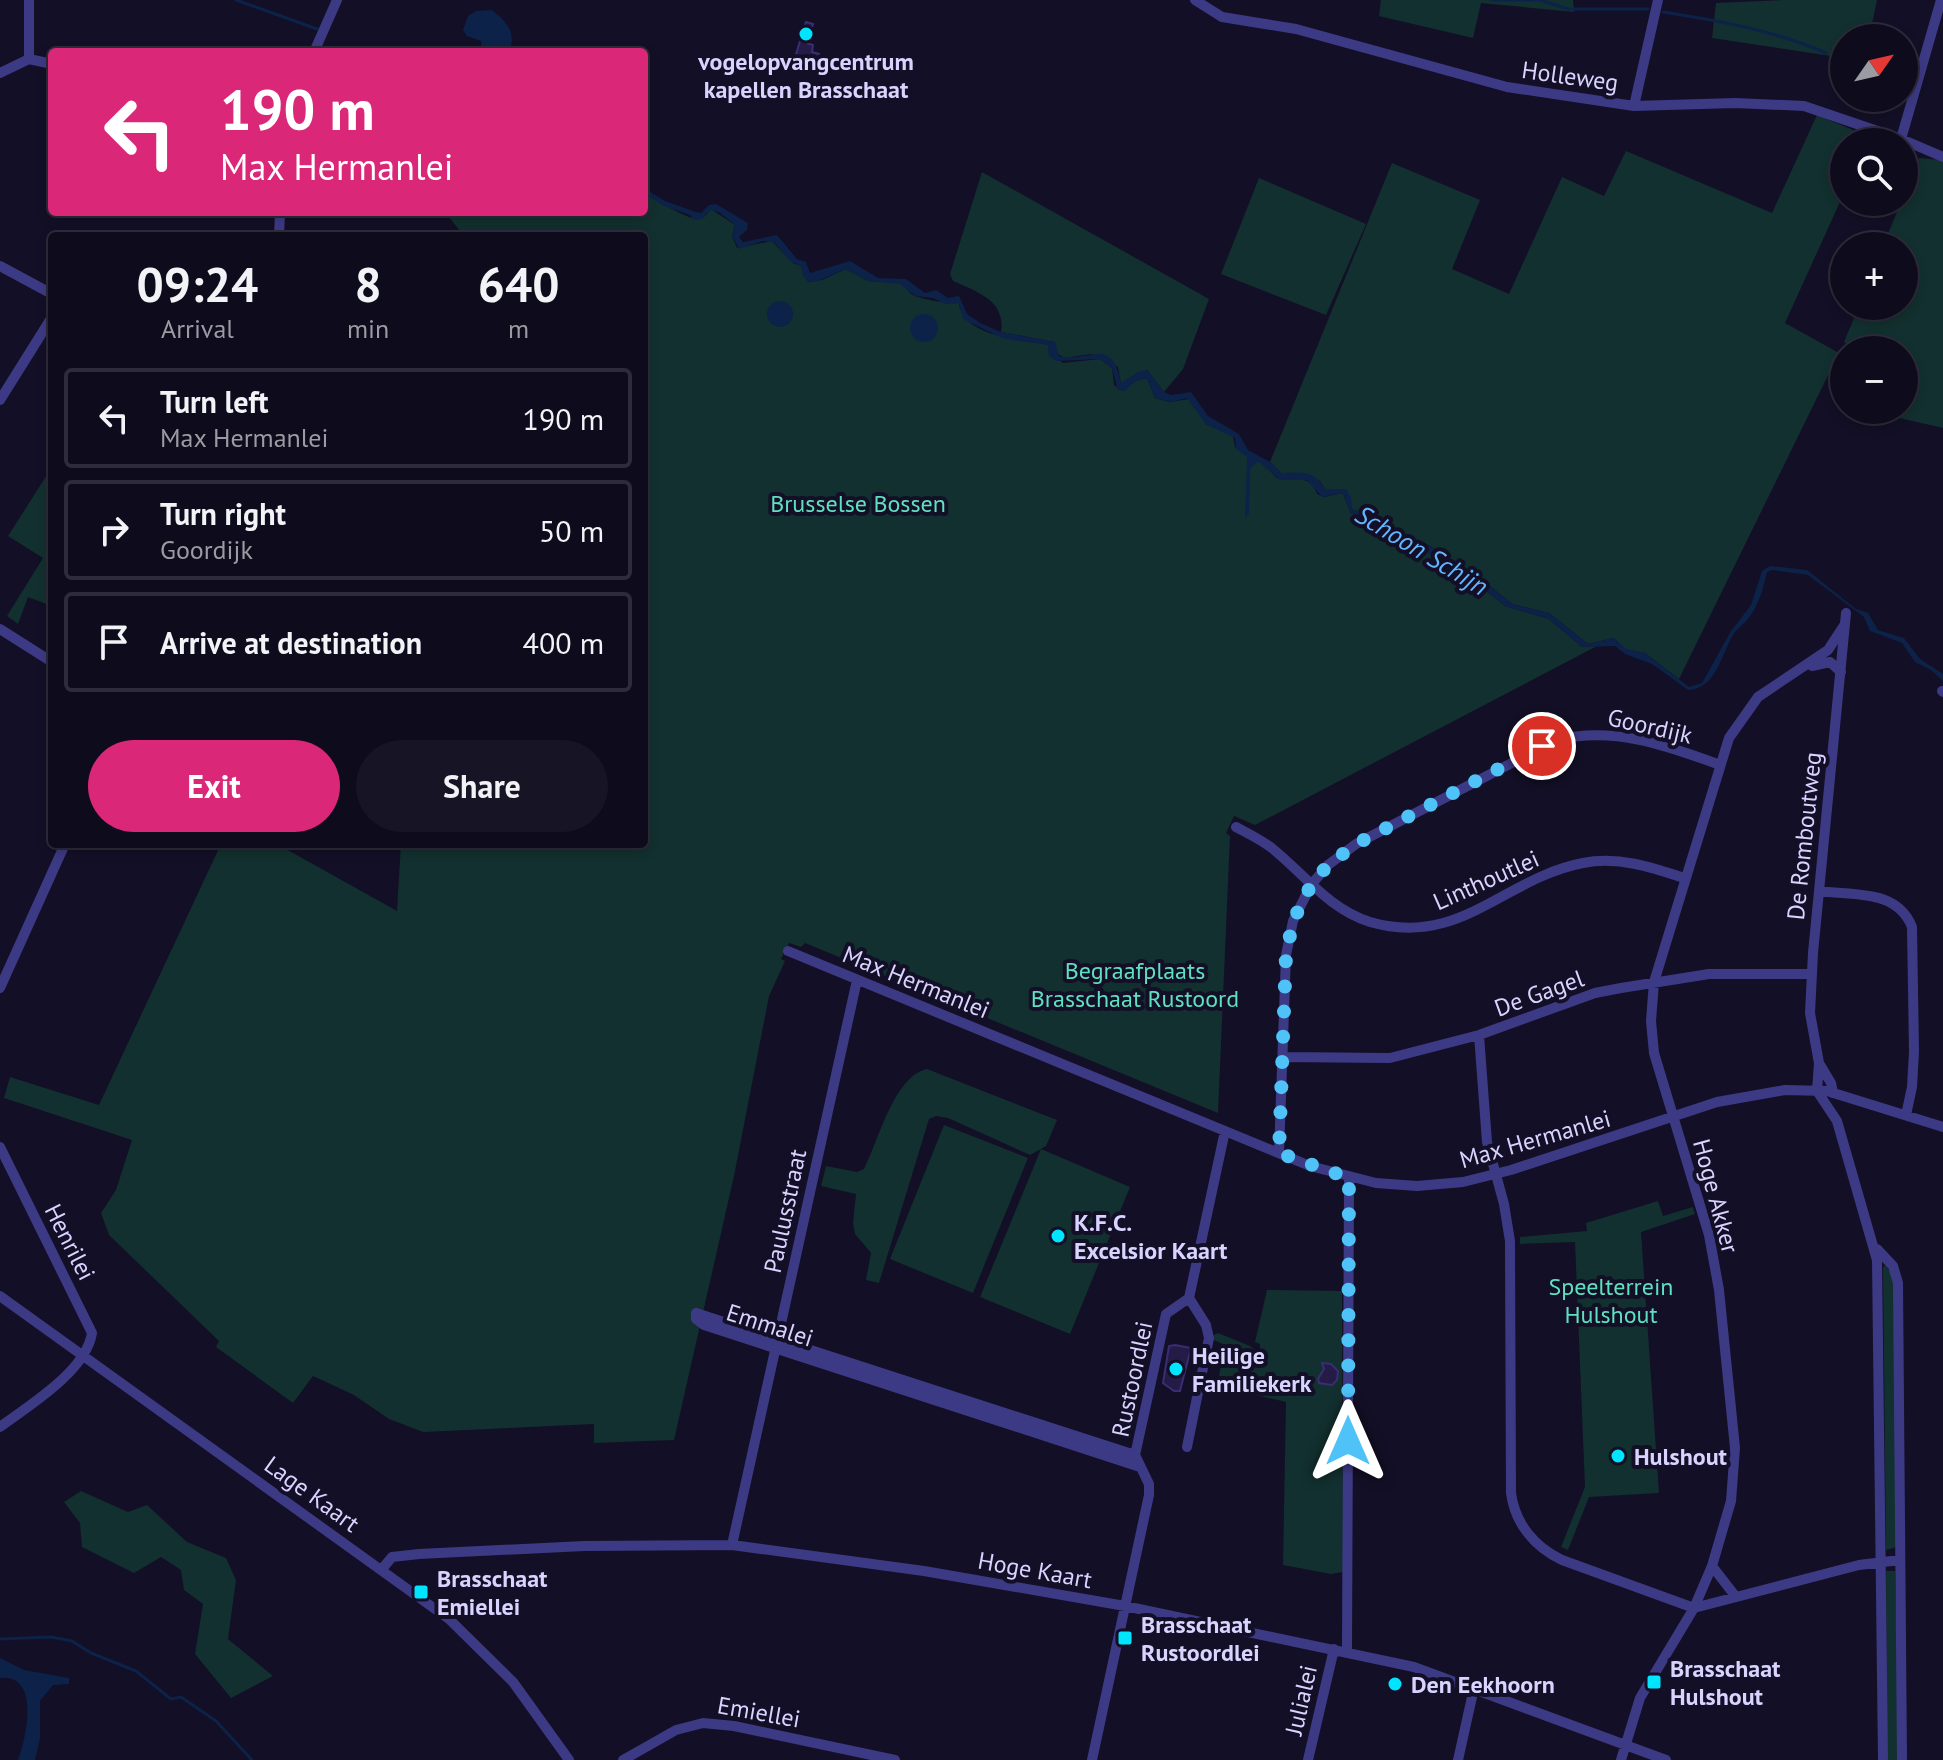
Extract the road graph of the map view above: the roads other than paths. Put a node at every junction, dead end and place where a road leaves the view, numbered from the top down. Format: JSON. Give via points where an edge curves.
{"nodes":[{"id":1,"x":29,"y":0,"type":"edge"},
{"id":2,"x":337,"y":0,"type":"edge"},
{"id":3,"x":1195,"y":0,"type":"edge"},
{"id":4,"x":1658,"y":0,"type":"edge"},
{"id":5,"x":1941,"y":0,"type":"edge"},
{"id":6,"x":316,"y":48,"type":"edge"},
{"id":7,"x":29,"y":59,"type":"junction"},
{"id":8,"x":48,"y":63,"type":"edge"},
{"id":9,"x":0,"y":73,"type":"edge"},
{"id":10,"x":1634,"y":106,"type":"junction"},
{"id":11,"x":1869,"y":128,"type":"edge"},
{"id":12,"x":1904,"y":128,"type":"edge"},
{"id":13,"x":1918,"y":146,"type":"edge"},
{"id":14,"x":1943,"y":157,"type":"edge"},
{"id":15,"x":0,"y":266,"type":"edge"},
{"id":16,"x":48,"y":292,"type":"edge"},
{"id":17,"x":48,"y":323,"type":"edge"},
{"id":18,"x":0,"y":400,"type":"edge"},
{"id":19,"x":1846,"y":618,"type":"joint"},
{"id":20,"x":0,"y":629,"type":"edge"},
{"id":21,"x":48,"y":659,"type":"edge"},
{"id":22,"x":1841,"y":672,"type":"junction"},
{"id":23,"x":1791,"y":674,"type":"junction"},
{"id":24,"x":1720,"y":765,"type":"junction"},
{"id":25,"x":1236,"y":827,"type":"dead end"},
{"id":26,"x":63,"y":848,"type":"edge"},
{"id":27,"x":1684,"y":878,"type":"junction"},
{"id":28,"x":1311,"y":885,"type":"junction"},
{"id":29,"x":1819,"y":891,"type":"junction"},
{"id":30,"x":788,"y":951,"type":"dead end"},
{"id":31,"x":1811,"y":974,"type":"junction"},
{"id":32,"x":857,"y":980,"type":"junction"},
{"id":33,"x":1654,"y":982,"type":"junction"},
{"id":34,"x":0,"y":988,"type":"edge"},
{"id":35,"x":1479,"y":1035,"type":"junction"},
{"id":36,"x":1283,"y":1057,"type":"junction"},
{"id":37,"x":1819,"y":1063,"type":"junction"},
{"id":38,"x":1817,"y":1091,"type":"junction"},
{"id":39,"x":1838,"y":1095,"type":"junction"},
{"id":40,"x":1906,"y":1115,"type":"junction"},
{"id":41,"x":1674,"y":1118,"type":"junction"},
{"id":42,"x":1837,"y":1121,"type":"junction"},
{"id":43,"x":1943,"y":1127,"type":"edge"},
{"id":44,"x":1225,"y":1131,"type":"junction"},
{"id":45,"x":0,"y":1147,"type":"edge"},
{"id":46,"x":1279,"y":1153,"type":"junction"},
{"id":47,"x":1495,"y":1174,"type":"junction"},
{"id":48,"x":1349,"y":1178,"type":"junction"},
{"id":49,"x":1876,"y":1247,"type":"junction"},
{"id":50,"x":0,"y":1296,"type":"edge"},
{"id":51,"x":1189,"y":1298,"type":"junction"},
{"id":52,"x":776,"y":1344,"type":"junction"},
{"id":53,"x":84,"y":1356,"type":"junction"},
{"id":54,"x":0,"y":1427,"type":"edge"},
{"id":55,"x":1187,"y":1447,"type":"dead end"},
{"id":56,"x":1135,"y":1455,"type":"junction"},
{"id":57,"x":1140,"y":1467,"type":"junction"},
{"id":58,"x":732,"y":1545,"type":"junction"},
{"id":59,"x":1900,"y":1560,"type":"junction"},
{"id":60,"x":1881,"y":1561,"type":"junction"},
{"id":61,"x":1712,"y":1566,"type":"junction"},
{"id":62,"x":382,"y":1569,"type":"junction"},
{"id":63,"x":1736,"y":1597,"type":"junction"},
{"id":64,"x":1125,"y":1606,"type":"junction"},
{"id":65,"x":1694,"y":1608,"type":"junction"},
{"id":66,"x":1334,"y":1649,"type":"junction"},
{"id":67,"x":1347,"y":1652,"type":"junction"},
{"id":68,"x":1474,"y":1688,"type":"junction"},
{"id":69,"x":1625,"y":1745,"type":"junction"},
{"id":70,"x":569,"y":1760,"type":"edge"},
{"id":71,"x":623,"y":1760,"type":"edge"},
{"id":72,"x":895,"y":1760,"type":"edge"},
{"id":73,"x":1092,"y":1760,"type":"edge"},
{"id":74,"x":1308,"y":1760,"type":"edge"},
{"id":75,"x":1458,"y":1760,"type":"edge"},
{"id":76,"x":1621,"y":1760,"type":"edge"},
{"id":77,"x":1666,"y":1760,"type":"edge"},
{"id":78,"x":1883,"y":1760,"type":"edge"},
{"id":79,"x":1902,"y":1760,"type":"edge"}],
"edges":[{"from":1,"to":7,"type":"street"},
{"from":2,"to":6,"type":"street"},
{"from":3,"to":10,"type":"street","name":"Holleweg","via":[[1222,17],[1296,29],[1507,87]]},
{"from":4,"to":10,"type":"street"},
{"from":5,"to":12,"type":"street"},
{"from":7,"to":8,"type":"street"},
{"from":7,"to":9,"type":"street"},
{"from":10,"to":11,"type":"street","name":"Holleweg","via":[[1804,106]]},
{"from":13,"to":14,"type":"street","name":"Holleweg"},
{"from":15,"to":16,"type":"street"},
{"from":17,"to":18,"type":"street"},
{"from":19,"to":22,"type":"street","name":"De Romboutweg"},
{"from":19,"to":23,"type":"street","name":"Hoge Akker","via":[[1828,650]]},
{"from":20,"to":21,"type":"street"},
{"from":22,"to":23,"type":"street","name":"Hoge Akker","via":[[1825,663]]},
{"from":22,"to":29,"type":"street","name":"De Romboutweg"},
{"from":23,"to":24,"type":"street","name":"Hoge Akker","via":[[1747,709]]},
{"from":24,"to":27,"type":"street","name":"Hoge Akker"},
{"from":24,"to":28,"type":"street","name":"Goordijk","via":[[1623,736],[1556,740],[1356,844]]},
{"from":25,"to":28,"type":"street","name":"Linthoutlei","via":[[1272,848]]},
{"from":26,"to":34,"type":"street"},
{"from":27,"to":28,"type":"street","name":"Linthoutlei","via":[[1633,863],[1584,862],[1467,916],[1418,928],[1353,915]]},
{"from":27,"to":33,"type":"street","name":"Hoge Akker"},
{"from":28,"to":36,"type":"street","name":"Goordijk","via":[[1289,938]]},
{"from":29,"to":31,"type":"street","name":"De Romboutweg"},
{"from":29,"to":40,"type":"street","via":[[1887,899],[1902,909],[1912,927],[1914,1052]]},
{"from":30,"to":32,"type":"street","name":"Max Hermanlei"},
{"from":31,"to":33,"type":"street","name":"De Gagel","via":[[1709,974]]},
{"from":31,"to":37,"type":"street","name":"De Romboutweg","via":[[1810,1013]]},
{"from":32,"to":44,"type":"street","name":"Max Hermanlei"},
{"from":32,"to":52,"type":"street","name":"Paulusstraat"},
{"from":33,"to":35,"type":"street","name":"De Gagel","via":[[1595,993]]},
{"from":33,"to":41,"type":"street","name":"Hoge Akker","via":[[1654,1053]]},
{"from":35,"to":36,"type":"street","name":"De Gagel","via":[[1390,1058]]},
{"from":35,"to":47,"type":"street","via":[[1485,1125]]},
{"from":36,"to":46,"type":"street","name":"Goordijk"},
{"from":37,"to":38,"type":"street","name":"De Romboutweg"},
{"from":37,"to":39,"type":"street","name":"De Romboutweg"},
{"from":38,"to":39,"type":"street","name":"Max Hermanlei"},
{"from":38,"to":41,"type":"street","name":"Max Hermanlei","via":[[1741,1096]]},
{"from":38,"to":42,"type":"street"},
{"from":39,"to":40,"type":"street","name":"Max Hermanlei"},
{"from":39,"to":42,"type":"street"},
{"from":40,"to":43,"type":"street","name":"Max Hermanlei"},
{"from":41,"to":47,"type":"street","name":"Max Hermanlei"},
{"from":41,"to":61,"type":"street","name":"Hoge Akker","via":[[1709,1235],[1734,1417],[1731,1501]]},
{"from":42,"to":49,"type":"street"},
{"from":44,"to":46,"type":"street","name":"Max Hermanlei"},
{"from":44,"to":51,"type":"street"},
{"from":45,"to":53,"type":"street","name":"Henrilei","via":[[91,1326]]},
{"from":46,"to":48,"type":"street","name":"Max Hermanlei"},
{"from":47,"to":48,"type":"street","name":"Max Hermanlei","via":[[1417,1186]]},
{"from":47,"to":65,"type":"street","via":[[1510,1241],[1511,1493],[1518,1517],[1548,1553]]},
{"from":48,"to":67,"type":"street"},
{"from":49,"to":59,"type":"street","via":[[1898,1278]]},
{"from":49,"to":60,"type":"street"},
{"from":50,"to":53,"type":"street","name":"Lage Kaart"},
{"from":51,"to":55,"type":"street","via":[[1209,1338]]},
{"from":51,"to":56,"type":"street","name":"Rustoordlei","via":[[1166,1314]]},
{"from":52,"to":52,"type":"street","name":"Emmalei","via":[[696,1313],[704,1325]]},
{"from":52,"to":56,"type":"street","name":"Emmalei"},
{"from":52,"to":57,"type":"street","name":"Emmalei"},
{"from":52,"to":58,"type":"street","name":"Paulusstraat"},
{"from":53,"to":54,"type":"street","via":[[51,1390]]},
{"from":53,"to":62,"type":"street","name":"Lage Kaart"},
{"from":56,"to":57,"type":"street","name":"Rustoordlei"},
{"from":57,"to":64,"type":"street","name":"Rustoordlei","via":[[1149,1495]]},
{"from":58,"to":62,"type":"street","name":"Hoge Kaart","via":[[419,1554],[392,1557]]},
{"from":58,"to":64,"type":"street","name":"Hoge Kaart"},
{"from":59,"to":60,"type":"street"},
{"from":59,"to":79,"type":"street"},
{"from":60,"to":63,"type":"street"},
{"from":60,"to":78,"type":"street"},
{"from":61,"to":63,"type":"street"},
{"from":61,"to":65,"type":"street","name":"Hoge Akker"},
{"from":62,"to":70,"type":"street","name":"Lage Kaart","via":[[476,1643],[513,1682]]},
{"from":63,"to":65,"type":"street"},
{"from":64,"to":66,"type":"street","name":"Hoge Kaart"},
{"from":64,"to":73,"type":"street","name":"Rustoordlei"},
{"from":65,"to":69,"type":"street","name":"Hoge Akker","via":[[1650,1678]]},
{"from":66,"to":67,"type":"street","name":"Hoge Kaart"},
{"from":66,"to":74,"type":"street","name":"Julialei"},
{"from":67,"to":68,"type":"street","name":"Hoge Kaart"},
{"from":68,"to":69,"type":"street","name":"Hoge Kaart"},
{"from":68,"to":75,"type":"street"},
{"from":69,"to":76,"type":"street","name":"Hoge Akker"},
{"from":69,"to":77,"type":"street","name":"Hoge Kaart"},
{"from":71,"to":72,"type":"street","name":"Emiellei","via":[[676,1730],[703,1723]]}]}
